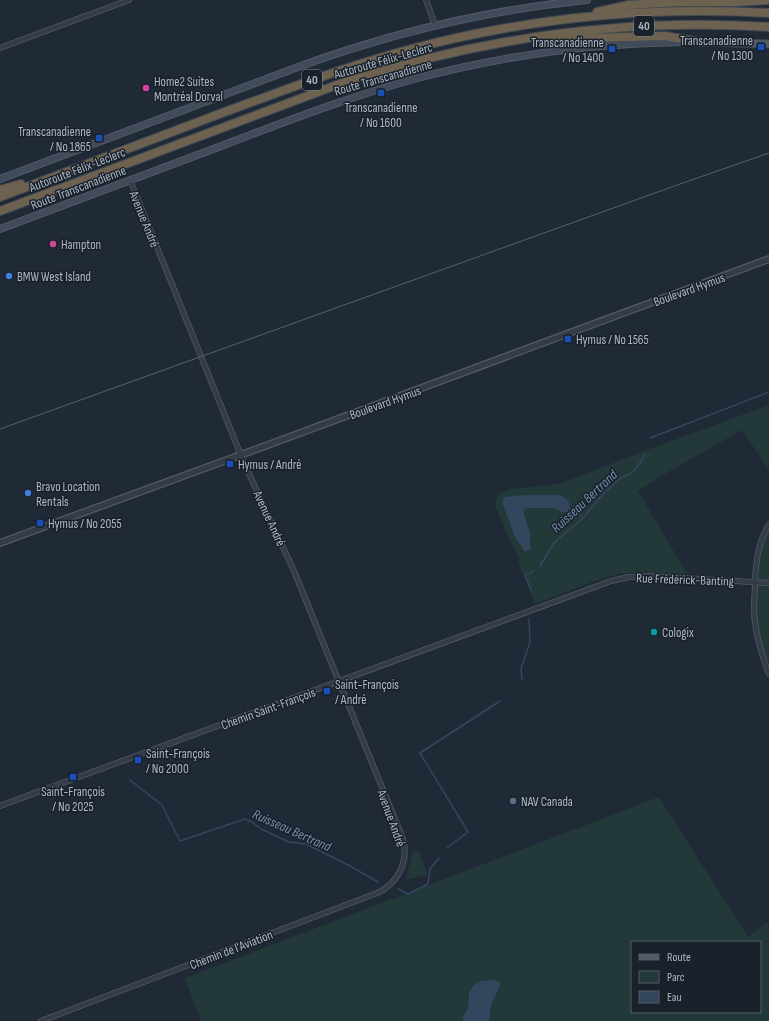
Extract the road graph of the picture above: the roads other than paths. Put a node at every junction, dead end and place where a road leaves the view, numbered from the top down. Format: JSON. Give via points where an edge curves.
{"nodes":[{"id":1,"x":129,"y":0,"type":"edge"},
{"id":2,"x":426,"y":0,"type":"edge"},
{"id":3,"x":587,"y":0,"type":"edge"},
{"id":4,"x":769,"y":0,"type":"edge"},
{"id":5,"x":569,"y":1,"type":"edge"},
{"id":6,"x":769,"y":13,"type":"edge"},
{"id":7,"x":556,"y":20,"type":"junction"},
{"id":8,"x":435,"y":25,"type":"junction"},
{"id":9,"x":769,"y":26,"type":"edge"},
{"id":10,"x":520,"y":39,"type":"junction"},
{"id":11,"x":700,"y":42,"type":"junction"},
{"id":12,"x":769,"y":44,"type":"edge"},
{"id":13,"x":0,"y":48,"type":"edge"},
{"id":14,"x":76,"y":168,"type":"junction"},
{"id":15,"x":0,"y":179,"type":"edge"},
{"id":16,"x":130,"y":180,"type":"junction"},
{"id":17,"x":0,"y":190,"type":"edge"},
{"id":18,"x":43,"y":195,"type":"junction"},
{"id":19,"x":0,"y":197,"type":"edge"},
{"id":20,"x":0,"y":211,"type":"edge"},
{"id":21,"x":0,"y":215,"type":"edge"},
{"id":22,"x":0,"y":229,"type":"edge"},
{"id":23,"x":769,"y":259,"type":"edge"},
{"id":24,"x":240,"y":455,"type":"junction"},
{"id":25,"x":769,"y":525,"type":"edge"},
{"id":26,"x":0,"y":543,"type":"edge"},
{"id":27,"x":755,"y":582,"type":"junction"},
{"id":28,"x":769,"y":583,"type":"edge"},
{"id":29,"x":535,"y":609,"type":"joint"},
{"id":30,"x":769,"y":674,"type":"edge"},
{"id":31,"x":339,"y":682,"type":"junction"},
{"id":32,"x":0,"y":806,"type":"edge"},
{"id":33,"x":404,"y":858,"type":"joint"},
{"id":34,"x":41,"y":1021,"type":"edge"}],
"edges":[{"from":1,"to":13,"type":"street"},
{"from":2,"to":8,"type":"street"},
{"from":3,"to":5,"type":"main road"},
{"from":4,"to":7,"type":"highway","via":[[629,4]]},
{"from":5,"to":8,"type":"main road"},
{"from":6,"to":7,"type":"highway","name":"Autoroute Félix-Leclerc","number":"40","via":[[658,12]]},
{"from":7,"to":14,"type":"highway","name":"Autoroute Félix-Leclerc","number":"40","via":[[450,39],[358,64]]},
{"from":8,"to":15,"type":"main road","via":[[328,56]]},
{"from":9,"to":10,"type":"highway","name":"Autoroute Félix-Leclerc","number":"40","via":[[646,26],[585,30]]},
{"from":10,"to":11,"type":"highway","via":[[665,36]]},
{"from":10,"to":18,"type":"highway","name":"Autoroute Félix-Leclerc","number":"40","via":[[426,58],[342,83]]},
{"from":11,"to":12,"type":"main road","name":"Route Transcanadienne"},
{"from":11,"to":16,"type":"main road","name":"Route Transcanadienne","via":[[633,43],[555,51],[427,76],[333,104]]},
{"from":14,"to":17,"type":"highway"},
{"from":14,"to":19,"type":"highway","name":"Autoroute Félix-Leclerc","number":"40"},
{"from":16,"to":22,"type":"main road","name":"Route Transcanadienne"},
{"from":16,"to":24,"type":"street","name":"Avenue André"},
{"from":18,"to":20,"type":"highway","name":"Autoroute Félix-Leclerc","number":"40"},
{"from":18,"to":21,"type":"highway"},
{"from":23,"to":24,"type":"street","name":"Boulevard Hymus"},
{"from":24,"to":26,"type":"street","name":"Boulevard Hymus"},
{"from":24,"to":31,"type":"street","name":"Avenue André","via":[[294,571]]},
{"from":25,"to":27,"type":"street","via":[[760,542]]},
{"from":27,"to":28,"type":"street","name":"Rue Frédérick-Banting"},
{"from":27,"to":29,"type":"street","name":"Rue Frédérick-Banting","via":[[629,577],[610,581]]},
{"from":27,"to":30,"type":"street","via":[[756,628]]},
{"from":29,"to":31,"type":"street","name":"Chemin Saint-François"},
{"from":31,"to":32,"type":"street","name":"Chemin Saint-François"},
{"from":31,"to":33,"type":"street","name":"Avenue André","via":[[401,836]]},
{"from":33,"to":34,"type":"street","name":"Chemin de l'Aviation","via":[[394,880],[377,893]]}]}
